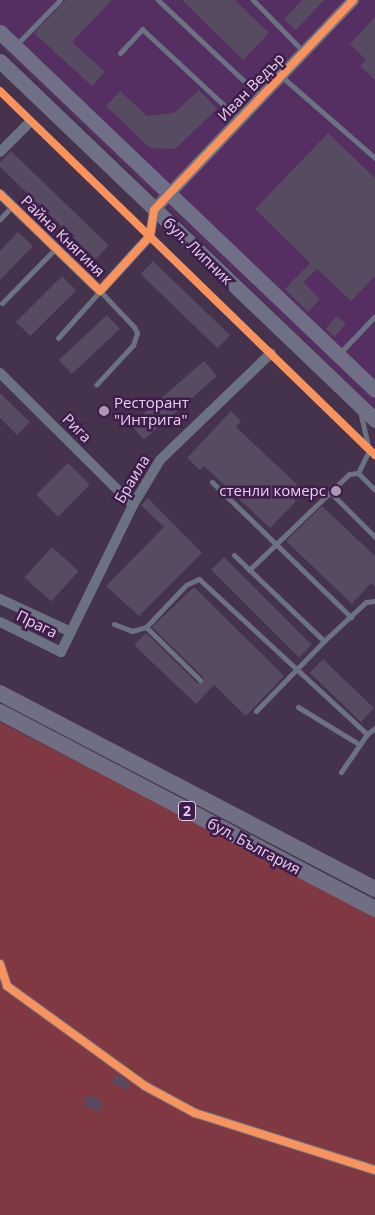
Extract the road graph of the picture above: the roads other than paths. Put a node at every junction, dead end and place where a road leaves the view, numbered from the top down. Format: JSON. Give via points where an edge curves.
{"nodes":[{"id":1,"x":60,"y":0,"type":"edge"},
{"id":2,"x":158,"y":0,"type":"edge"},
{"id":3,"x":253,"y":0,"type":"edge"},
{"id":4,"x":353,"y":0,"type":"edge"},
{"id":5,"x":0,"y":32,"type":"edge"},
{"id":6,"x":15,"y":46,"type":"junction"},
{"id":7,"x":304,"y":52,"type":"junction"},
{"id":8,"x":120,"y":53,"type":"dead end"},
{"id":9,"x":1,"y":63,"type":"edge"},
{"id":10,"x":281,"y":76,"type":"junction"},
{"id":11,"x":0,"y":91,"type":"edge"},
{"id":12,"x":261,"y":97,"type":"junction"},
{"id":13,"x":239,"y":119,"type":"junction"},
{"id":14,"x":30,"y":122,"type":"junction"},
{"id":15,"x":0,"y":152,"type":"edge"},
{"id":16,"x":375,"y":158,"type":"edge"},
{"id":17,"x":169,"y":193,"type":"junction"},
{"id":18,"x":0,"y":194,"type":"edge"},
{"id":19,"x":12,"y":206,"type":"junction"},
{"id":20,"x":154,"y":210,"type":"junction"},
{"id":21,"x":0,"y":219,"type":"edge"},
{"id":22,"x":150,"y":236,"type":"junction"},
{"id":23,"x":55,"y":249,"type":"junction"},
{"id":24,"x":100,"y":291,"type":"junction"},
{"id":25,"x":2,"y":303,"type":"dead end"},
{"id":26,"x":375,"y":316,"type":"edge"},
{"id":27,"x":58,"y":338,"type":"dead end"},
{"id":28,"x":271,"y":353,"type":"junction"},
{"id":29,"x":338,"y":354,"type":"junction"},
{"id":30,"x":0,"y":373,"type":"edge"},
{"id":31,"x":96,"y":385,"type":"dead end"},
{"id":32,"x":375,"y":390,"type":"edge"},
{"id":33,"x":358,"y":403,"type":"junction"},
{"id":34,"x":375,"y":420,"type":"edge"},
{"id":35,"x":369,"y":450,"type":"junction"},
{"id":36,"x":375,"y":455,"type":"edge"},
{"id":37,"x":358,"y":473,"type":"junction"},
{"id":38,"x":212,"y":482,"type":"dead end"},
{"id":39,"x":375,"y":490,"type":"edge"},
{"id":40,"x":330,"y":492,"type":"junction"},
{"id":41,"x":133,"y":505,"type":"junction"},
{"id":42,"x":375,"y":537,"type":"edge"},
{"id":43,"x":275,"y":544,"type":"junction"},
{"id":44,"x":234,"y":555,"type":"dead end"},
{"id":45,"x":249,"y":570,"type":"junction"},
{"id":46,"x":0,"y":599,"type":"edge"},
{"id":47,"x":374,"y":600,"type":"edge"},
{"id":48,"x":351,"y":617,"type":"junction"},
{"id":49,"x":0,"y":622,"type":"edge"},
{"id":50,"x":114,"y":624,"type":"dead end"},
{"id":51,"x":146,"y":627,"type":"junction"},
{"id":52,"x":71,"y":632,"type":"junction"},
{"id":53,"x":324,"y":641,"type":"junction"},
{"id":54,"x":61,"y":652,"type":"joint"},
{"id":55,"x":298,"y":667,"type":"junction"},
{"id":56,"x":200,"y":680,"type":"dead end"},
{"id":57,"x":0,"y":693,"type":"edge"},
{"id":58,"x":298,"y":707,"type":"dead end"},
{"id":59,"x":256,"y":711,"type":"dead end"},
{"id":60,"x":0,"y":712,"type":"edge"},
{"id":61,"x":375,"y":728,"type":"edge"},
{"id":62,"x":367,"y":734,"type":"junction"},
{"id":63,"x":358,"y":743,"type":"junction"},
{"id":64,"x":340,"y":772,"type":"dead end"},
{"id":65,"x":375,"y":888,"type":"edge"},
{"id":66,"x":375,"y":909,"type":"edge"},
{"id":67,"x":0,"y":964,"type":"edge"},
{"id":68,"x":375,"y":1170,"type":"edge"}],
"edges":[{"from":1,"to":6,"type":"lane"},
{"from":2,"to":12,"type":"lane"},
{"from":3,"to":7,"type":"lane"},
{"from":4,"to":7,"type":"street","name":"Иван Ведър"},
{"from":5,"to":6,"type":"main road","name":"бул. Липник"},
{"from":6,"to":17,"type":"main road","name":"бул. Липник"},
{"from":7,"to":10,"type":"street","name":"Иван Ведър"},
{"from":8,"to":13,"type":"lane","via":[[142,29]]},
{"from":9,"to":20,"type":"main road","name":"бул. Липник"},
{"from":10,"to":12,"type":"street","name":"Иван Ведър"},
{"from":10,"to":16,"type":"lane"},
{"from":11,"to":14,"type":"lane"},
{"from":12,"to":13,"type":"street","name":"Иван Ведър"},
{"from":13,"to":17,"type":"street","name":"Иван Ведър"},
{"from":14,"to":15,"type":"street"},
{"from":14,"to":22,"type":"lane"},
{"from":17,"to":20,"type":"street","name":"Иван Ведър"},
{"from":17,"to":29,"type":"main road","name":"бул. Липник"},
{"from":18,"to":19,"type":"street","name":"Райна Княгиня"},
{"from":19,"to":21,"type":"lane"},
{"from":19,"to":23,"type":"street","name":"Райна Княгиня"},
{"from":20,"to":22,"type":"street"},
{"from":20,"to":33,"type":"main road","name":"бул. Липник"},
{"from":22,"to":24,"type":"street","name":"Райна Княгиня"},
{"from":22,"to":28,"type":"lane"},
{"from":23,"to":24,"type":"street","name":"Райна Княгиня"},
{"from":23,"to":25,"type":"lane"},
{"from":24,"to":27,"type":"lane"},
{"from":24,"to":31,"type":"lane","via":[[137,332],[133,345]]},
{"from":26,"to":29,"type":"lane"},
{"from":28,"to":35,"type":"lane"},
{"from":28,"to":41,"type":"street","name":"Браила","via":[[160,460]]},
{"from":29,"to":32,"type":"main road","name":"бул. Липник"},
{"from":30,"to":41,"type":"street","name":"Рига"},
{"from":33,"to":34,"type":"main road","name":"бул. Липник"},
{"from":33,"to":35,"type":"lane"},
{"from":35,"to":36,"type":"lane"},
{"from":35,"to":37,"type":"lane"},
{"from":37,"to":39,"type":"lane"},
{"from":37,"to":40,"type":"lane","via":[[349,474]]},
{"from":38,"to":43,"type":"lane"},
{"from":40,"to":42,"type":"lane"},
{"from":40,"to":43,"type":"lane"},
{"from":41,"to":52,"type":"street","name":"Браила"},
{"from":43,"to":45,"type":"lane"},
{"from":43,"to":48,"type":"lane"},
{"from":44,"to":45,"type":"lane"},
{"from":45,"to":53,"type":"lane"},
{"from":46,"to":52,"type":"street"},
{"from":47,"to":48,"type":"lane","via":[[366,602]]},
{"from":48,"to":53,"type":"lane"},
{"from":49,"to":54,"type":"street","name":"Прага"},
{"from":50,"to":51,"type":"lane","via":[[132,631]]},
{"from":51,"to":55,"type":"lane","via":[[186,585],[200,579]]},
{"from":51,"to":56,"type":"lane"},
{"from":52,"to":54,"type":"street","name":"Браила"},
{"from":53,"to":55,"type":"lane"},
{"from":55,"to":59,"type":"lane"},
{"from":55,"to":62,"type":"lane"},
{"from":57,"to":65,"type":"highway","name":"бул. България","number":"2"},
{"from":58,"to":63,"type":"lane"},
{"from":60,"to":66,"type":"highway","name":"бул. България","number":"2"},
{"from":61,"to":62,"type":"lane"},
{"from":62,"to":63,"type":"lane"},
{"from":63,"to":64,"type":"lane"},
{"from":67,"to":68,"type":"street","via":[[7,986],[145,1086],[195,1113]]}]}
